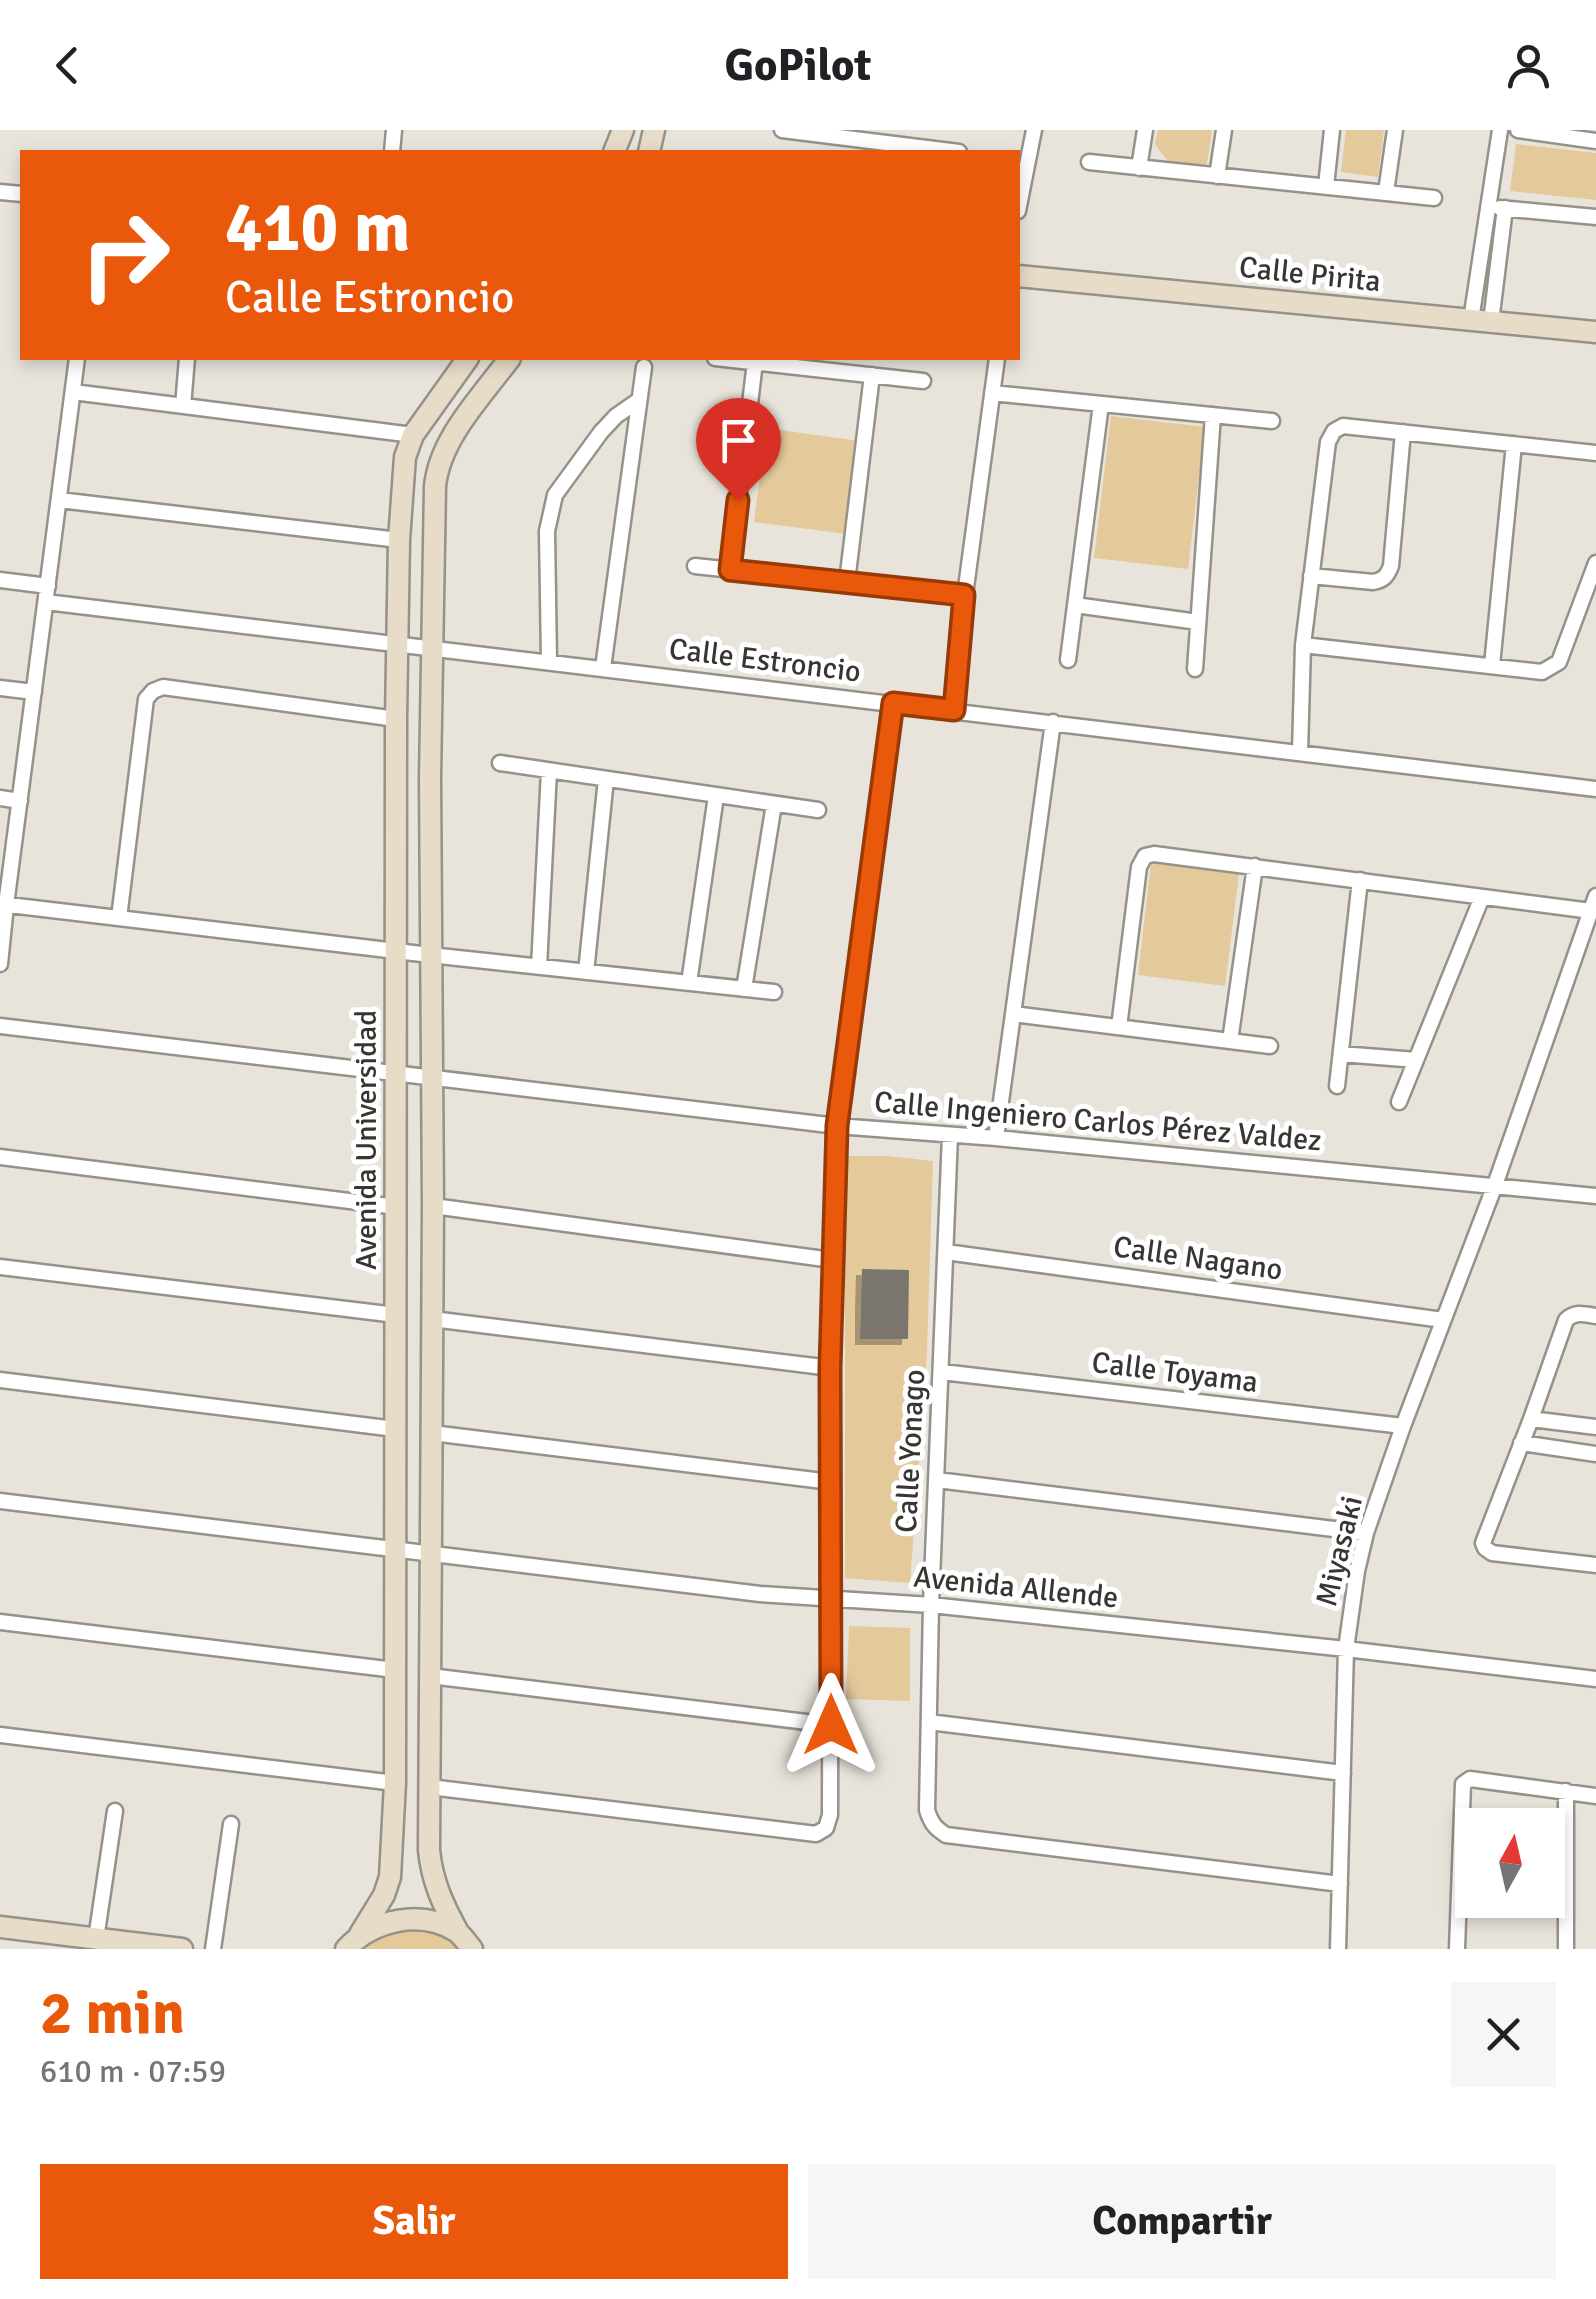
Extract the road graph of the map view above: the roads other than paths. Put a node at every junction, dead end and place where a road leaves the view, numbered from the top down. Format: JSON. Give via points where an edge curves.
{"nodes":[{"id":1,"x":782,"y":130,"type":"edge"},
{"id":2,"x":916,"y":130,"type":"edge"},
{"id":3,"x":1034,"y":130,"type":"edge"},
{"id":4,"x":1146,"y":130,"type":"edge"},
{"id":5,"x":1224,"y":130,"type":"edge"},
{"id":6,"x":1332,"y":130,"type":"edge"},
{"id":7,"x":1395,"y":130,"type":"edge"},
{"id":8,"x":1500,"y":130,"type":"edge"},
{"id":9,"x":1518,"y":130,"type":"edge"},
{"id":10,"x":1596,"y":141,"type":"edge"},
{"id":11,"x":913,"y":146,"type":"junction"},
{"id":12,"x":943,"y":150,"type":"edge"},
{"id":13,"x":1089,"y":162,"type":"dead end"},
{"id":14,"x":1138,"y":168,"type":"junction"},
{"id":15,"x":1217,"y":176,"type":"junction"},
{"id":16,"x":1326,"y":186,"type":"junction"},
{"id":17,"x":1386,"y":192,"type":"junction"},
{"id":18,"x":1434,"y":198,"type":"dead end"},
{"id":19,"x":1020,"y":201,"type":"edge"},
{"id":20,"x":1497,"y":208,"type":"junction"},
{"id":21,"x":1596,"y":218,"type":"edge"},
{"id":22,"x":1020,"y":276,"type":"edge"},
{"id":23,"x":1481,"y":321,"type":"junction"},
{"id":24,"x":1596,"y":332,"type":"edge"},
{"id":25,"x":77,"y":360,"type":"edge"},
{"id":26,"x":187,"y":360,"type":"edge"},
{"id":27,"x":467,"y":360,"type":"edge"},
{"id":28,"x":509,"y":360,"type":"edge"},
{"id":29,"x":734,"y":360,"type":"edge"},
{"id":30,"x":996,"y":360,"type":"edge"},
{"id":31,"x":755,"y":362,"type":"junction"},
{"id":32,"x":644,"y":367,"type":"dead end"},
{"id":33,"x":872,"y":375,"type":"junction"},
{"id":34,"x":923,"y":381,"type":"dead end"},
{"id":35,"x":72,"y":392,"type":"junction"},
{"id":36,"x":992,"y":392,"type":"junction"},
{"id":37,"x":639,"y":400,"type":"junction"},
{"id":38,"x":1100,"y":404,"type":"junction"},
{"id":39,"x":183,"y":406,"type":"junction"},
{"id":40,"x":1213,"y":415,"type":"junction"},
{"id":41,"x":1272,"y":421,"type":"dead end"},
{"id":42,"x":1403,"y":432,"type":"junction"},
{"id":43,"x":413,"y":435,"type":"junction"},
{"id":44,"x":1514,"y":444,"type":"junction"},
{"id":45,"x":1596,"y":453,"type":"edge"},
{"id":46,"x":59,"y":500,"type":"junction"},
{"id":47,"x":399,"y":540,"type":"junction"},
{"id":48,"x":1596,"y":563,"type":"edge"},
{"id":49,"x":695,"y":566,"type":"dead end"},
{"id":50,"x":730,"y":570,"type":"junction"},
{"id":51,"x":1311,"y":576,"type":"junction"},
{"id":52,"x":0,"y":580,"type":"edge"},
{"id":53,"x":847,"y":582,"type":"junction"},
{"id":54,"x":48,"y":586,"type":"junction"},
{"id":55,"x":964,"y":595,"type":"junction"},
{"id":56,"x":46,"y":602,"type":"junction"},
{"id":57,"x":1074,"y":606,"type":"junction"},
{"id":58,"x":1198,"y":622,"type":"junction"},
{"id":59,"x":399,"y":644,"type":"junction"},
{"id":60,"x":1303,"y":645,"type":"junction"},
{"id":61,"x":433,"y":648,"type":"junction"},
{"id":62,"x":1068,"y":660,"type":"dead end"},
{"id":63,"x":550,"y":662,"type":"junction"},
{"id":64,"x":1492,"y":665,"type":"junction"},
{"id":65,"x":603,"y":668,"type":"junction"},
{"id":66,"x":1194,"y":669,"type":"dead end"},
{"id":67,"x":0,"y":688,"type":"edge"},
{"id":68,"x":34,"y":692,"type":"junction"},
{"id":69,"x":893,"y":703,"type":"junction"},
{"id":70,"x":954,"y":710,"type":"junction"},
{"id":71,"x":396,"y":719,"type":"junction"},
{"id":72,"x":1053,"y":722,"type":"junction"},
{"id":73,"x":1300,"y":752,"type":"junction"},
{"id":74,"x":500,"y":763,"type":"dead end"},
{"id":75,"x":550,"y":771,"type":"junction"},
{"id":76,"x":606,"y":779,"type":"junction"},
{"id":77,"x":1596,"y":790,"type":"edge"},
{"id":78,"x":716,"y":796,"type":"junction"},
{"id":79,"x":0,"y":798,"type":"edge"},
{"id":80,"x":20,"y":801,"type":"junction"},
{"id":81,"x":774,"y":804,"type":"junction"},
{"id":82,"x":818,"y":810,"type":"dead end"},
{"id":83,"x":1255,"y":866,"type":"junction"},
{"id":84,"x":1360,"y":880,"type":"junction"},
{"id":85,"x":1482,"y":896,"type":"junction"},
{"id":86,"x":1593,"y":904,"type":"edge"},
{"id":87,"x":3,"y":905,"type":"edge"},
{"id":88,"x":118,"y":918,"type":"junction"},
{"id":89,"x":396,"y":952,"type":"junction"},
{"id":90,"x":430,"y":956,"type":"junction"},
{"id":91,"x":0,"y":964,"type":"edge"},
{"id":92,"x":539,"y":967,"type":"junction"},
{"id":93,"x":586,"y":972,"type":"junction"},
{"id":94,"x":688,"y":983,"type":"junction"},
{"id":95,"x":744,"y":989,"type":"junction"},
{"id":96,"x":774,"y":992,"type":"dead end"},
{"id":97,"x":1013,"y":1014,"type":"junction"},
{"id":98,"x":0,"y":1026,"type":"edge"},
{"id":99,"x":1118,"y":1027,"type":"junction"},
{"id":100,"x":1230,"y":1041,"type":"junction"},
{"id":101,"x":1270,"y":1046,"type":"dead end"},
{"id":102,"x":1341,"y":1054,"type":"junction"},
{"id":103,"x":1416,"y":1060,"type":"junction"},
{"id":104,"x":396,"y":1075,"type":"junction"},
{"id":105,"x":433,"y":1079,"type":"junction"},
{"id":106,"x":1337,"y":1086,"type":"dead end"},
{"id":107,"x":1399,"y":1102,"type":"dead end"},
{"id":108,"x":837,"y":1126,"type":"junction"},
{"id":109,"x":950,"y":1135,"type":"junction"},
{"id":110,"x":996,"y":1138,"type":"junction"},
{"id":111,"x":0,"y":1157,"type":"edge"},
{"id":112,"x":1495,"y":1185,"type":"junction"},
{"id":113,"x":1596,"y":1196,"type":"edge"},
{"id":114,"x":434,"y":1206,"type":"junction"},
{"id":115,"x":397,"y":1207,"type":"junction"},
{"id":116,"x":946,"y":1252,"type":"junction"},
{"id":117,"x":832,"y":1260,"type":"junction"},
{"id":118,"x":0,"y":1267,"type":"edge"},
{"id":119,"x":396,"y":1314,"type":"junction"},
{"id":120,"x":1596,"y":1316,"type":"edge"},
{"id":121,"x":432,"y":1318,"type":"junction"},
{"id":122,"x":1442,"y":1320,"type":"junction"},
{"id":123,"x":830,"y":1368,"type":"junction"},
{"id":124,"x":942,"y":1372,"type":"junction"},
{"id":125,"x":0,"y":1380,"type":"edge"},
{"id":126,"x":1531,"y":1419,"type":"junction"},
{"id":127,"x":1403,"y":1426,"type":"junction"},
{"id":128,"x":1596,"y":1427,"type":"edge"},
{"id":129,"x":394,"y":1429,"type":"junction"},
{"id":130,"x":432,"y":1433,"type":"junction"},
{"id":131,"x":1521,"y":1443,"type":"junction"},
{"id":132,"x":1596,"y":1454,"type":"edge"},
{"id":133,"x":936,"y":1480,"type":"junction"},
{"id":134,"x":831,"y":1482,"type":"junction"},
{"id":135,"x":0,"y":1501,"type":"edge"},
{"id":136,"x":1366,"y":1533,"type":"junction"},
{"id":137,"x":396,"y":1549,"type":"junction"},
{"id":138,"x":431,"y":1553,"type":"junction"},
{"id":139,"x":1596,"y":1565,"type":"edge"},
{"id":140,"x":831,"y":1598,"type":"junction"},
{"id":141,"x":931,"y":1604,"type":"junction"},
{"id":142,"x":0,"y":1622,"type":"edge"},
{"id":143,"x":1346,"y":1649,"type":"junction"},
{"id":144,"x":396,"y":1670,"type":"junction"},
{"id":145,"x":430,"y":1676,"type":"junction"},
{"id":146,"x":1596,"y":1679,"type":"edge"},
{"id":147,"x":929,"y":1722,"type":"junction"},
{"id":148,"x":831,"y":1725,"type":"junction"},
{"id":149,"x":0,"y":1735,"type":"edge"},
{"id":150,"x":1342,"y":1773,"type":"junction"},
{"id":151,"x":395,"y":1783,"type":"junction"},
{"id":152,"x":430,"y":1788,"type":"junction"},
{"id":153,"x":1566,"y":1791,"type":"junction"},
{"id":154,"x":1596,"y":1796,"type":"edge"},
{"id":155,"x":115,"y":1812,"type":"dead end"},
{"id":156,"x":230,"y":1824,"type":"dead end"},
{"id":157,"x":1340,"y":1884,"type":"junction"},
{"id":158,"x":0,"y":1928,"type":"edge"},
{"id":159,"x":458,"y":1932,"type":"junction"},
{"id":160,"x":96,"y":1939,"type":"junction"},
{"id":161,"x":353,"y":1942,"type":"edge"},
{"id":162,"x":182,"y":1949,"type":"edge"},
{"id":163,"x":213,"y":1949,"type":"edge"},
{"id":164,"x":472,"y":1949,"type":"edge"},
{"id":165,"x":1338,"y":1949,"type":"edge"},
{"id":166,"x":1457,"y":1949,"type":"edge"},
{"id":167,"x":1566,"y":1949,"type":"edge"}],
"edges":[{"from":1,"to":11,"type":"street"},
{"from":2,"to":11,"type":"street"},
{"from":3,"to":19,"type":"street"},
{"from":4,"to":14,"type":"street"},
{"from":5,"to":15,"type":"street"},
{"from":6,"to":16,"type":"street"},
{"from":7,"to":17,"type":"street"},
{"from":8,"to":20,"type":"street"},
{"from":9,"to":10,"type":"street"},
{"from":11,"to":12,"type":"street"},
{"from":13,"to":14,"type":"street"},
{"from":14,"to":15,"type":"street"},
{"from":15,"to":16,"type":"street"},
{"from":16,"to":17,"type":"street"},
{"from":17,"to":18,"type":"street"},
{"from":20,"to":21,"type":"street"},
{"from":20,"to":23,"type":"street"},
{"from":22,"to":23,"type":"main road","name":"Calle Pirita"},
{"from":23,"to":24,"type":"main road","name":"Calle Pirita"},
{"from":25,"to":35,"type":"street"},
{"from":26,"to":39,"type":"street"},
{"from":27,"to":43,"type":"main road","name":"Avenida Universidad"},
{"from":28,"to":61,"type":"main road","via":[[436,468]]},
{"from":29,"to":31,"type":"street"},
{"from":30,"to":36,"type":"street"},
{"from":31,"to":33,"type":"street"},
{"from":31,"to":50,"type":"street"},
{"from":32,"to":37,"type":"street"},
{"from":33,"to":34,"type":"street"},
{"from":33,"to":53,"type":"street"},
{"from":35,"to":39,"type":"street"},
{"from":35,"to":46,"type":"street"},
{"from":36,"to":38,"type":"street"},
{"from":36,"to":55,"type":"street"},
{"from":37,"to":63,"type":"street","via":[[600,432],[555,495],[548,531]]},
{"from":37,"to":65,"type":"street"},
{"from":38,"to":40,"type":"street"},
{"from":38,"to":57,"type":"street"},
{"from":39,"to":43,"type":"street"},
{"from":40,"to":41,"type":"street"},
{"from":40,"to":58,"type":"street"},
{"from":42,"to":44,"type":"street"},
{"from":42,"to":51,"type":"street","via":[[1343,426],[1334,431]]},
{"from":42,"to":51,"type":"street","via":[[1387,576],[1373,582]]},
{"from":43,"to":47,"type":"main road","name":"Avenida Universidad","via":[[405,457]]},
{"from":44,"to":45,"type":"street"},
{"from":44,"to":64,"type":"street"},
{"from":46,"to":47,"type":"street"},
{"from":46,"to":54,"type":"street"},
{"from":47,"to":59,"type":"main road","name":"Avenida Universidad"},
{"from":48,"to":64,"type":"street","via":[[1559,662],[1542,672]]},
{"from":49,"to":50,"type":"street"},
{"from":50,"to":53,"type":"street"},
{"from":51,"to":60,"type":"street"},
{"from":52,"to":54,"type":"street"},
{"from":53,"to":55,"type":"street"},
{"from":54,"to":56,"type":"street"},
{"from":55,"to":70,"type":"street"},
{"from":56,"to":59,"type":"street","name":"Calle Estroncio"},
{"from":56,"to":68,"type":"street"},
{"from":57,"to":58,"type":"street"},
{"from":57,"to":62,"type":"street"},
{"from":58,"to":66,"type":"street"},
{"from":59,"to":61,"type":"street","name":"Calle Estroncio"},
{"from":59,"to":71,"type":"main road","name":"Avenida Universidad"},
{"from":60,"to":64,"type":"street"},
{"from":60,"to":73,"type":"street"},
{"from":61,"to":63,"type":"street","name":"Calle Estroncio"},
{"from":61,"to":90,"type":"main road"},
{"from":63,"to":65,"type":"street","name":"Calle Estroncio"},
{"from":65,"to":69,"type":"street","name":"Calle Estroncio"},
{"from":67,"to":68,"type":"street"},
{"from":68,"to":80,"type":"street"},
{"from":69,"to":70,"type":"street","name":"Calle Estroncio"},
{"from":69,"to":108,"type":"street"},
{"from":70,"to":72,"type":"street","name":"Calle Estroncio"},
{"from":71,"to":88,"type":"street","via":[[153,691],[146,698]]},
{"from":71,"to":89,"type":"main road","name":"Avenida Universidad"},
{"from":72,"to":73,"type":"street","name":"Calle Estroncio"},
{"from":72,"to":97,"type":"street"},
{"from":73,"to":77,"type":"street","name":"Calle Estroncio"},
{"from":74,"to":75,"type":"street"},
{"from":75,"to":76,"type":"street"},
{"from":75,"to":92,"type":"street"},
{"from":76,"to":78,"type":"street"},
{"from":76,"to":93,"type":"street"},
{"from":78,"to":81,"type":"street"},
{"from":78,"to":94,"type":"street"},
{"from":79,"to":80,"type":"street"},
{"from":80,"to":87,"type":"street"},
{"from":81,"to":82,"type":"street"},
{"from":81,"to":95,"type":"street"},
{"from":83,"to":84,"type":"street"},
{"from":83,"to":99,"type":"street","via":[[1146,856],[1139,867]]},
{"from":83,"to":100,"type":"street"},
{"from":84,"to":85,"type":"street"},
{"from":84,"to":102,"type":"street"},
{"from":85,"to":86,"type":"street"},
{"from":85,"to":103,"type":"street"},
{"from":86,"to":112,"type":"street","name":"Miyasaki"},
{"from":87,"to":88,"type":"street"},
{"from":87,"to":91,"type":"street"},
{"from":88,"to":89,"type":"street"},
{"from":89,"to":90,"type":"street"},
{"from":89,"to":104,"type":"main road","name":"Avenida Universidad"},
{"from":90,"to":92,"type":"street"},
{"from":90,"to":105,"type":"main road"},
{"from":92,"to":93,"type":"street"},
{"from":93,"to":94,"type":"street"},
{"from":94,"to":95,"type":"street"},
{"from":95,"to":96,"type":"street"},
{"from":97,"to":99,"type":"street"},
{"from":97,"to":110,"type":"street"},
{"from":98,"to":104,"type":"street","name":"Calle Ingeniero Carlos Pérez Valdez"},
{"from":99,"to":100,"type":"street"},
{"from":100,"to":101,"type":"street"},
{"from":102,"to":103,"type":"street"},
{"from":102,"to":106,"type":"street"},
{"from":103,"to":107,"type":"street"},
{"from":104,"to":105,"type":"street","name":"Calle Ingeniero Carlos Pérez Valdez"},
{"from":104,"to":115,"type":"main road","name":"Avenida Universidad"},
{"from":105,"to":108,"type":"street","name":"Calle Ingeniero Carlos Pérez Valdez"},
{"from":105,"to":114,"type":"main road"},
{"from":108,"to":109,"type":"street","name":"Calle Ingeniero Carlos Pérez Valdez"},
{"from":108,"to":117,"type":"street"},
{"from":109,"to":110,"type":"street","name":"Calle Ingeniero Carlos Pérez Valdez"},
{"from":109,"to":116,"type":"street","name":"Calle Yonago"},
{"from":110,"to":112,"type":"street","name":"Calle Ingeniero Carlos Pérez Valdez"},
{"from":111,"to":115,"type":"street"},
{"from":112,"to":113,"type":"street","name":"Calle Ingeniero Carlos Pérez Valdez"},
{"from":112,"to":122,"type":"street","name":"Miyasaki"},
{"from":114,"to":117,"type":"street"},
{"from":114,"to":121,"type":"main road"},
{"from":115,"to":119,"type":"main road","name":"Avenida Universidad"},
{"from":116,"to":122,"type":"street","name":"Calle Nagano"},
{"from":116,"to":124,"type":"street","name":"Calle Yonago"},
{"from":117,"to":123,"type":"street"},
{"from":118,"to":119,"type":"street"},
{"from":119,"to":129,"type":"main road","name":"Avenida Universidad"},
{"from":120,"to":126,"type":"street","via":[[1566,1320]]},
{"from":121,"to":123,"type":"street"},
{"from":121,"to":130,"type":"main road"},
{"from":122,"to":127,"type":"street","name":"Miyasaki"},
{"from":123,"to":134,"type":"street"},
{"from":124,"to":127,"type":"street","name":"Calle Toyama"},
{"from":124,"to":133,"type":"street","name":"Calle Yonago"},
{"from":125,"to":129,"type":"street"},
{"from":126,"to":128,"type":"street"},
{"from":126,"to":131,"type":"street"},
{"from":127,"to":136,"type":"street","name":"Miyasaki"},
{"from":129,"to":137,"type":"main road","name":"Avenida Universidad"},
{"from":130,"to":134,"type":"street"},
{"from":130,"to":138,"type":"main road"},
{"from":131,"to":132,"type":"street"},
{"from":131,"to":139,"type":"street","via":[[1485,1548]]},
{"from":133,"to":136,"type":"street"},
{"from":133,"to":141,"type":"street","name":"Calle Yonago"},
{"from":134,"to":140,"type":"street"},
{"from":135,"to":137,"type":"street","name":"Avenida Allende"},
{"from":136,"to":143,"type":"street","name":"Miyasaki"},
{"from":137,"to":138,"type":"street","name":"Avenida Allende"},
{"from":137,"to":144,"type":"main road","name":"Avenida Universidad"},
{"from":138,"to":140,"type":"street","name":"Avenida Allende"},
{"from":138,"to":145,"type":"main road"},
{"from":140,"to":141,"type":"street","name":"Avenida Allende"},
{"from":140,"to":148,"type":"street"},
{"from":141,"to":143,"type":"street","name":"Avenida Allende"},
{"from":141,"to":147,"type":"street","name":"Calle Yonago"},
{"from":142,"to":144,"type":"street"},
{"from":143,"to":146,"type":"street","name":"Avenida Allende"},
{"from":143,"to":150,"type":"street","name":"Miyasaki"},
{"from":144,"to":151,"type":"main road","name":"Avenida Universidad"},
{"from":145,"to":148,"type":"street"},
{"from":145,"to":152,"type":"main road"},
{"from":147,"to":150,"type":"street"},
{"from":147,"to":157,"type":"street","name":"Calle Yonago","via":[[927,1810],[946,1835]]},
{"from":148,"to":152,"type":"street","via":[[830,1815],[816,1834]]},
{"from":149,"to":151,"type":"street"},
{"from":150,"to":157,"type":"street","name":"Miyasaki"},
{"from":151,"to":161,"type":"main road","name":"Avenida Universidad","via":[[390,1877]]},
{"from":152,"to":159,"type":"main road","via":[[432,1873]]},
{"from":153,"to":154,"type":"street"},
{"from":153,"to":166,"type":"street","via":[[1470,1779],[1463,1784]]},
{"from":153,"to":167,"type":"street"},
{"from":155,"to":160,"type":"street"},
{"from":156,"to":163,"type":"street"},
{"from":157,"to":165,"type":"street","name":"Miyasaki"},
{"from":158,"to":160,"type":"main road"},
{"from":159,"to":161,"type":"main road","via":[[432,1922],[388,1922]]},
{"from":159,"to":164,"type":"main road"},
{"from":160,"to":162,"type":"main road"}]}
